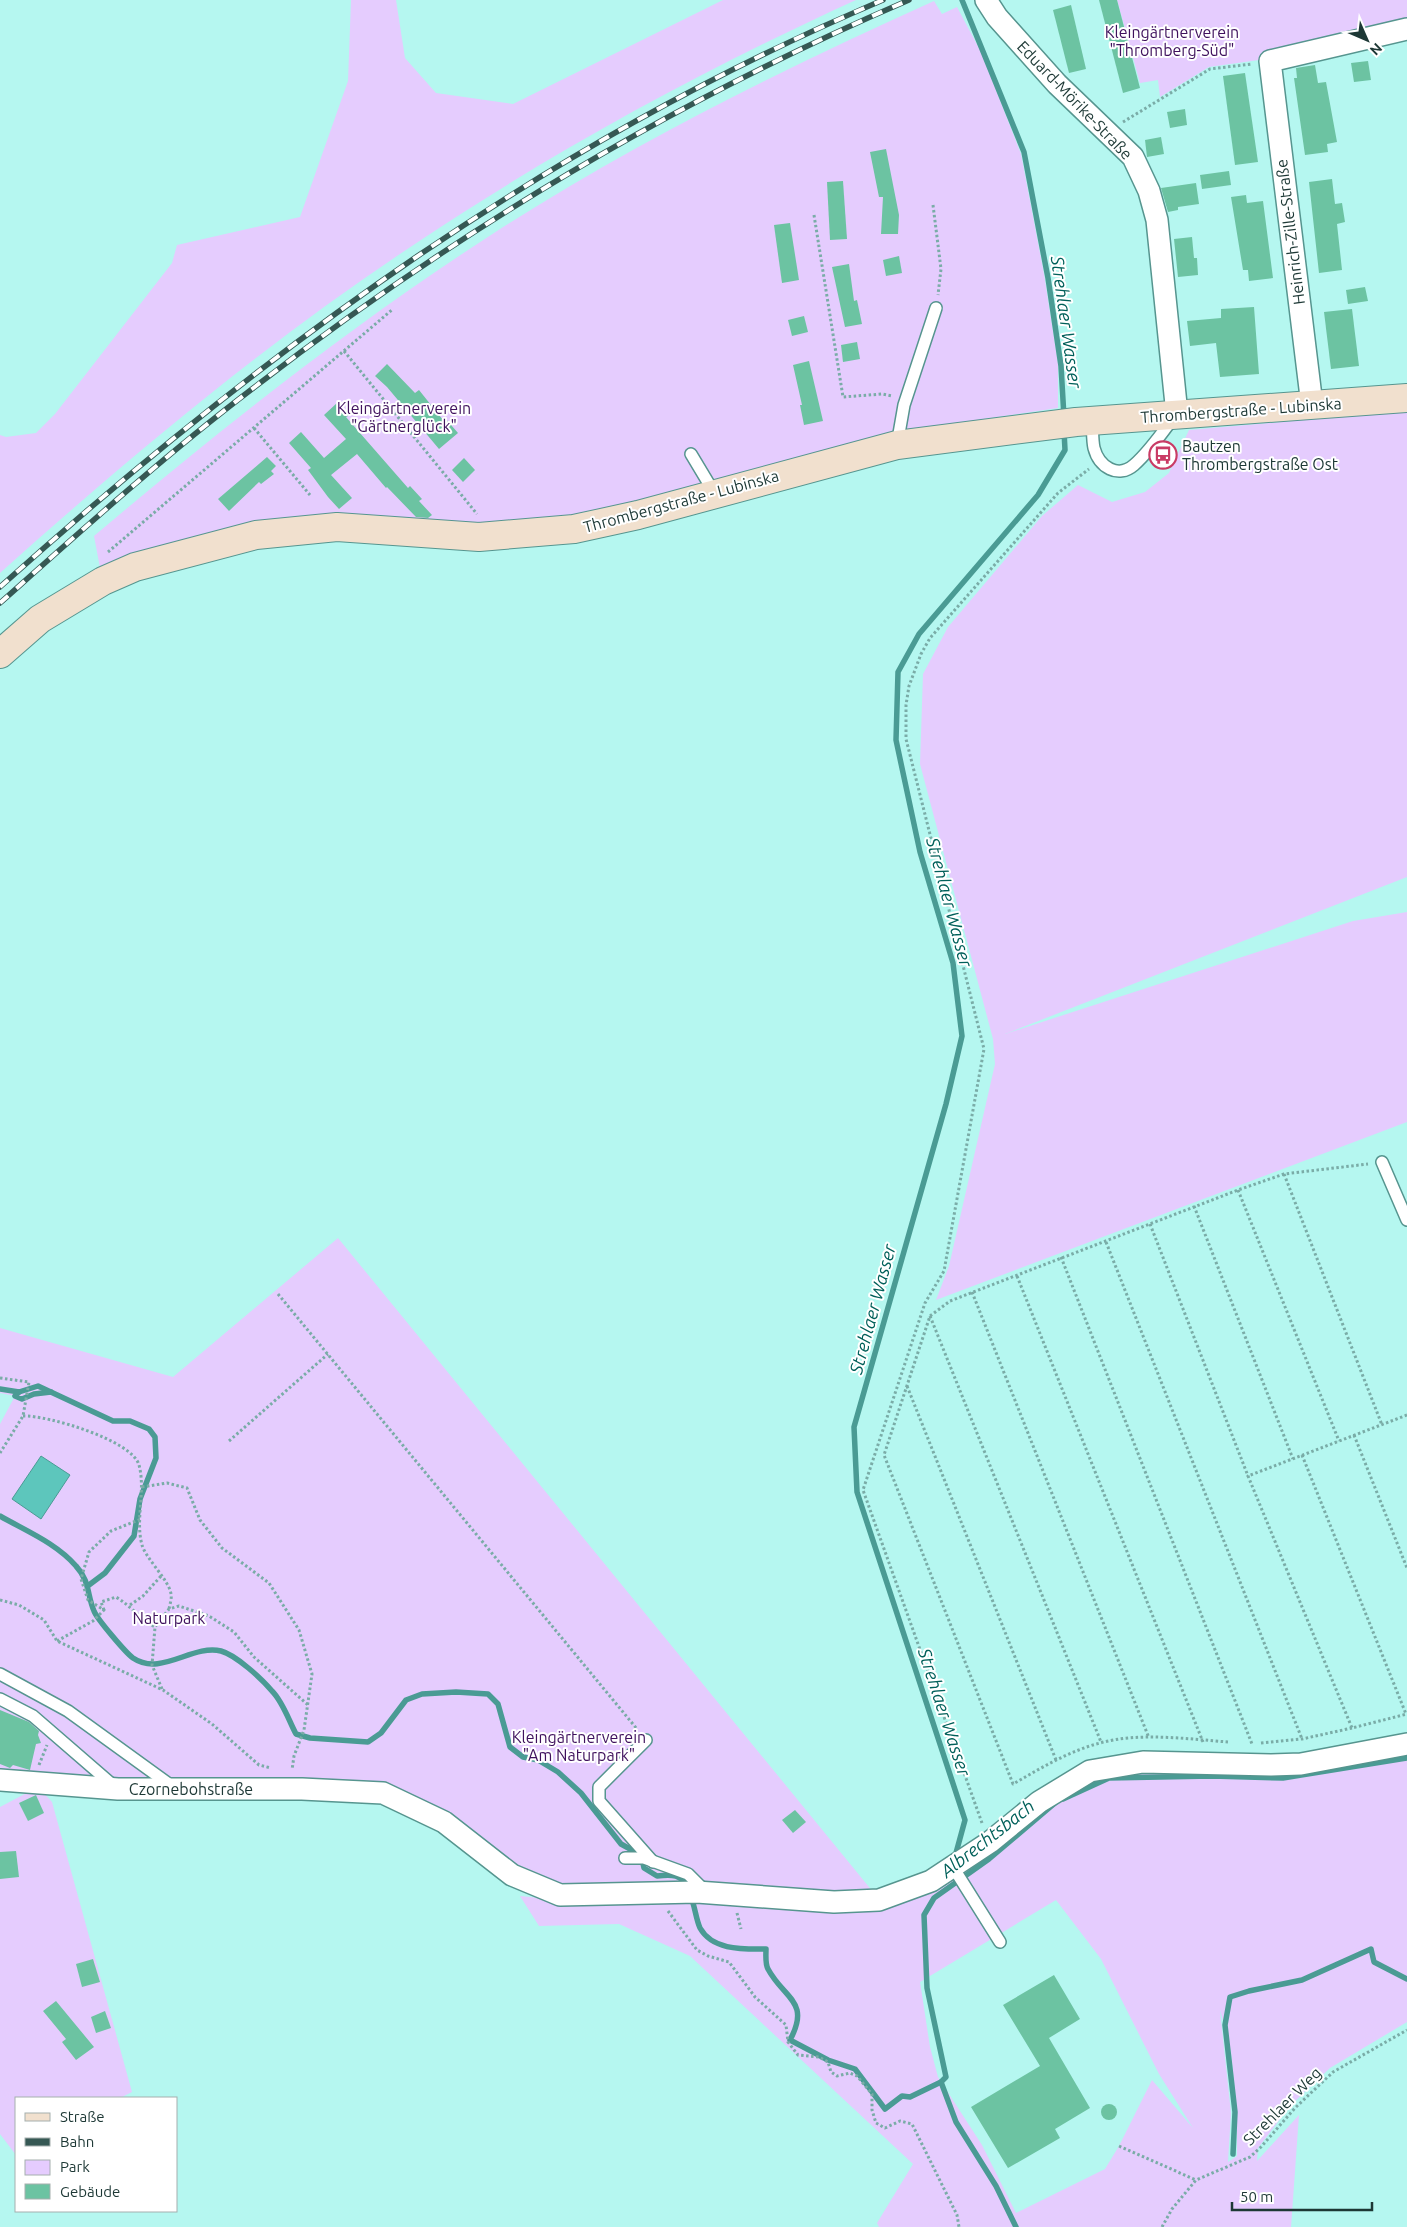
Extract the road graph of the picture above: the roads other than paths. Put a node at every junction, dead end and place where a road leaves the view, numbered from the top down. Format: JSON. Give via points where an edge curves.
{"nodes":[{"id":1,"x":986,"y":0,"type":"edge"},
{"id":2,"x":1407,"y":29,"type":"edge"},
{"id":3,"x":936,"y":308,"type":"road end"},
{"id":4,"x":1407,"y":398,"type":"edge"},
{"id":5,"x":1312,"y":406,"type":"junction"},
{"id":6,"x":1177,"y":414,"type":"junction"},
{"id":7,"x":1075,"y":422,"type":"junction"},
{"id":8,"x":897,"y":444,"type":"junction"},
{"id":9,"x":690,"y":454,"type":"dead end"},
{"id":10,"x":715,"y":494,"type":"junction"},
{"id":11,"x":0,"y":654,"type":"edge"},
{"id":12,"x":1382,"y":1162,"type":"road end"},
{"id":13,"x":1407,"y":1220,"type":"edge"},
{"id":14,"x":0,"y":1674,"type":"edge"},
{"id":15,"x":0,"y":1699,"type":"edge"},
{"id":16,"x":646,"y":1740,"type":"road end"},
{"id":17,"x":1407,"y":1744,"type":"edge"},
{"id":18,"x":0,"y":1780,"type":"edge"},
{"id":19,"x":118,"y":1789,"type":"junction"},
{"id":20,"x":176,"y":1789,"type":"junction"},
{"id":21,"x":625,"y":1858,"type":"dead end"},
{"id":22,"x":645,"y":1859,"type":"junction"},
{"id":23,"x":958,"y":1875,"type":"junction"},
{"id":24,"x":696,"y":1892,"type":"junction"},
{"id":25,"x":1000,"y":1942,"type":"dead end"}],
"edges":[{"from":1,"to":6,"type":"street","name":"Eduard-Mörike-Straße","via":[[997,17],[1057,84],[1133,157],[1149,191],[1157,220]]},
{"from":2,"to":5,"type":"street","name":"Heinrich-Zille-Straße","via":[[1270,61]]},
{"from":3,"to":8,"type":"lane","via":[[904,405]]},
{"from":4,"to":5,"type":"street","name":"Thrombergstraße - Lubinska"},
{"from":5,"to":6,"type":"street","name":"Thrombergstraße - Lubinska"},
{"from":6,"to":7,"type":"street","name":"Thrombergstraße - Lubinska"},
{"from":6,"to":7,"type":"lane","via":[[1134,465],[1117,472],[1109,470],[1100,460]]},
{"from":7,"to":8,"type":"street","name":"Thrombergstraße - Lubinska"},
{"from":8,"to":10,"type":"street","name":"Thrombergstraße - Lubinska"},
{"from":9,"to":10,"type":"lane"},
{"from":10,"to":11,"type":"street","name":"Thrombergstraße - Lubinska","via":[[638,515],[528,535],[479,537],[336,527],[256,535],[136,567],[103,580],[40,619]]},
{"from":12,"to":13,"type":"lane"},
{"from":14,"to":20,"type":"lane","via":[[68,1711]]},
{"from":15,"to":19,"type":"lane","via":[[33,1716]]},
{"from":16,"to":22,"type":"lane","via":[[599,1787],[599,1801]]},
{"from":17,"to":23,"type":"street","via":[[1301,1764],[1143,1762],[1090,1771],[1039,1802],[990,1842]]},
{"from":18,"to":19,"type":"street","name":"Czornebohstraße"},
{"from":19,"to":20,"type":"street","name":"Czornebohstraße"},
{"from":20,"to":24,"type":"street","name":"Czornebohstraße","via":[[383,1793],[444,1822],[512,1875],[560,1895]]},
{"from":21,"to":22,"type":"lane"},
{"from":22,"to":24,"type":"lane","via":[[688,1874]]},
{"from":23,"to":24,"type":"street","via":[[879,1900],[834,1902]]},
{"from":23,"to":25,"type":"lane"}]}
